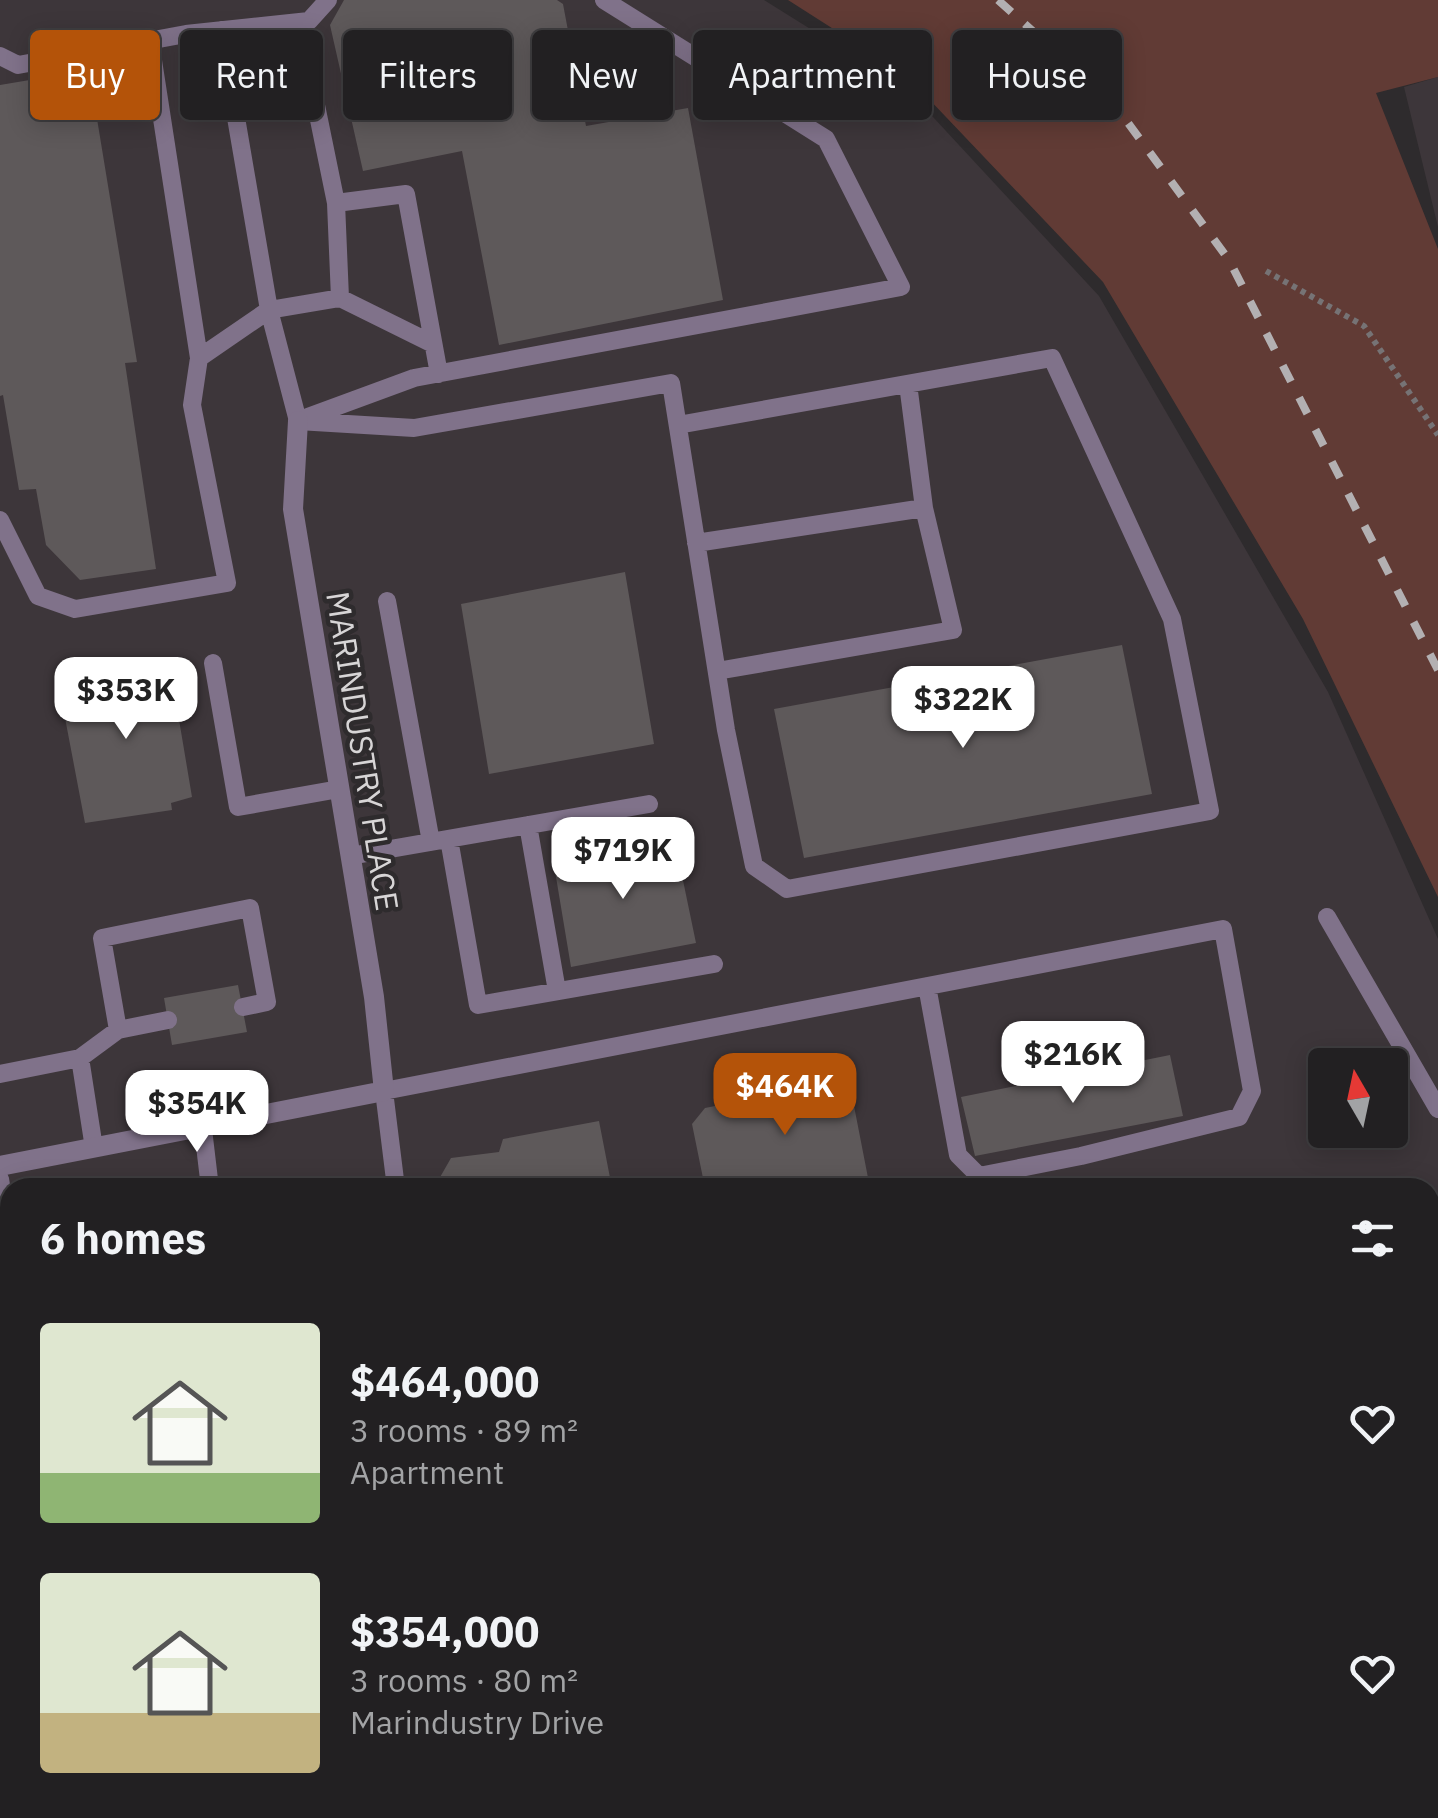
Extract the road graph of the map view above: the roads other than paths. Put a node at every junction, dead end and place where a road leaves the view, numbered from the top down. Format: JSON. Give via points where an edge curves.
{"nodes":[{"id":1,"x":328,"y":0,"type":"edge"},
{"id":2,"x":604,"y":0,"type":"edge"},
{"id":3,"x":299,"y":22,"type":"junction"},
{"id":4,"x":220,"y":30,"type":"edge"},
{"id":5,"x":0,"y":56,"type":"edge"},
{"id":6,"x":30,"y":63,"type":"edge"},
{"id":7,"x":160,"y":106,"type":"edge"},
{"id":8,"x":236,"y":120,"type":"edge"},
{"id":9,"x":336,"y":204,"type":"junction"},
{"id":10,"x":340,"y":298,"type":"junction"},
{"id":11,"x":270,"y":310,"type":"junction"},
{"id":12,"x":433,"y":344,"type":"junction"},
{"id":13,"x":199,"y":358,"type":"junction"},
{"id":14,"x":438,"y":374,"type":"junction"},
{"id":15,"x":908,"y":384,"type":"junction"},
{"id":16,"x":298,"y":421,"type":"junction"},
{"id":17,"x":678,"y":424,"type":"junction"},
{"id":18,"x":924,"y":508,"type":"junction"},
{"id":19,"x":0,"y":520,"type":"edge"},
{"id":20,"x":696,"y":542,"type":"junction"},
{"id":21,"x":387,"y":602,"type":"dead end"},
{"id":22,"x":213,"y":663,"type":"dead end"},
{"id":23,"x":716,"y":671,"type":"junction"},
{"id":24,"x":339,"y":789,"type":"junction"},
{"id":25,"x":650,"y":804,"type":"dead end"},
{"id":26,"x":528,"y":825,"type":"junction"},
{"id":27,"x":440,"y":841,"type":"junction"},
{"id":28,"x":350,"y":856,"type":"junction"},
{"id":29,"x":1327,"y":917,"type":"dead end"},
{"id":30,"x":714,"y":964,"type":"dead end"},
{"id":31,"x":927,"y":986,"type":"junction"},
{"id":32,"x":557,"y":992,"type":"junction"},
{"id":33,"x":243,"y":1007,"type":"dead end"},
{"id":34,"x":168,"y":1020,"type":"dead end"},
{"id":35,"x":118,"y":1030,"type":"junction"},
{"id":36,"x":80,"y":1058,"type":"junction"},
{"id":37,"x":0,"y":1074,"type":"edge"},
{"id":38,"x":384,"y":1091,"type":"junction"},
{"id":39,"x":1438,"y":1108,"type":"edge"},
{"id":40,"x":203,"y":1129,"type":"junction"},
{"id":41,"x":94,"y":1148,"type":"junction"},
{"id":42,"x":0,"y":1166,"type":"edge"},
{"id":43,"x":209,"y":1178,"type":"edge"},
{"id":44,"x":395,"y":1178,"type":"edge"}],
"edges":[{"from":1,"to":3,"type":"lane","via":[[309,21]]},
{"from":2,"to":14,"type":"lane","via":[[826,139],[900,287]]},
{"from":3,"to":4,"type":"lane"},
{"from":3,"to":9,"type":"lane"},
{"from":5,"to":6,"type":"lane"},
{"from":7,"to":13,"type":"lane"},
{"from":8,"to":11,"type":"lane"},
{"from":9,"to":10,"type":"lane"},
{"from":9,"to":12,"type":"lane","via":[[406,194]]},
{"from":10,"to":11,"type":"lane"},
{"from":10,"to":12,"type":"lane"},
{"from":11,"to":13,"type":"lane"},
{"from":11,"to":16,"type":"lane"},
{"from":12,"to":14,"type":"lane"},
{"from":13,"to":19,"type":"lane","via":[[192,405],[227,583],[75,609],[38,596]]},
{"from":14,"to":16,"type":"lane"},
{"from":15,"to":17,"type":"lane"},
{"from":15,"to":18,"type":"lane"},
{"from":15,"to":23,"type":"lane","via":[[1052,358],[1172,619],[1210,810],[786,888],[754,866]]},
{"from":16,"to":17,"type":"lane","via":[[414,428],[671,383]]},
{"from":16,"to":24,"type":"street","name":"MARINDUSTRY PLACE","via":[[293,510]]},
{"from":17,"to":20,"type":"lane"},
{"from":18,"to":20,"type":"lane"},
{"from":18,"to":23,"type":"lane","via":[[953,630]]},
{"from":20,"to":23,"type":"lane"},
{"from":21,"to":27,"type":"lane"},
{"from":22,"to":24,"type":"lane","via":[[238,806]]},
{"from":24,"to":28,"type":"street","name":"MARINDUSTRY PLACE"},
{"from":25,"to":26,"type":"lane"},
{"from":26,"to":27,"type":"lane"},
{"from":26,"to":32,"type":"lane"},
{"from":27,"to":28,"type":"lane"},
{"from":27,"to":32,"type":"lane","via":[[478,1005]]},
{"from":28,"to":38,"type":"street","name":"MARINDUSTRY PLACE"},
{"from":29,"to":39,"type":"lane"},
{"from":30,"to":32,"type":"lane"},
{"from":31,"to":31,"type":"lane","via":[[1223,929],[1252,1091],[1239,1117],[979,1176],[958,1155]]},
{"from":31,"to":38,"type":"lane"},
{"from":33,"to":35,"type":"lane","via":[[267,1002],[250,908],[102,938]]},
{"from":34,"to":35,"type":"lane"},
{"from":35,"to":36,"type":"lane"},
{"from":36,"to":37,"type":"lane"},
{"from":36,"to":41,"type":"lane"},
{"from":38,"to":40,"type":"street"},
{"from":38,"to":44,"type":"lane"},
{"from":40,"to":41,"type":"street"},
{"from":40,"to":43,"type":"lane"},
{"from":41,"to":42,"type":"street"}]}
